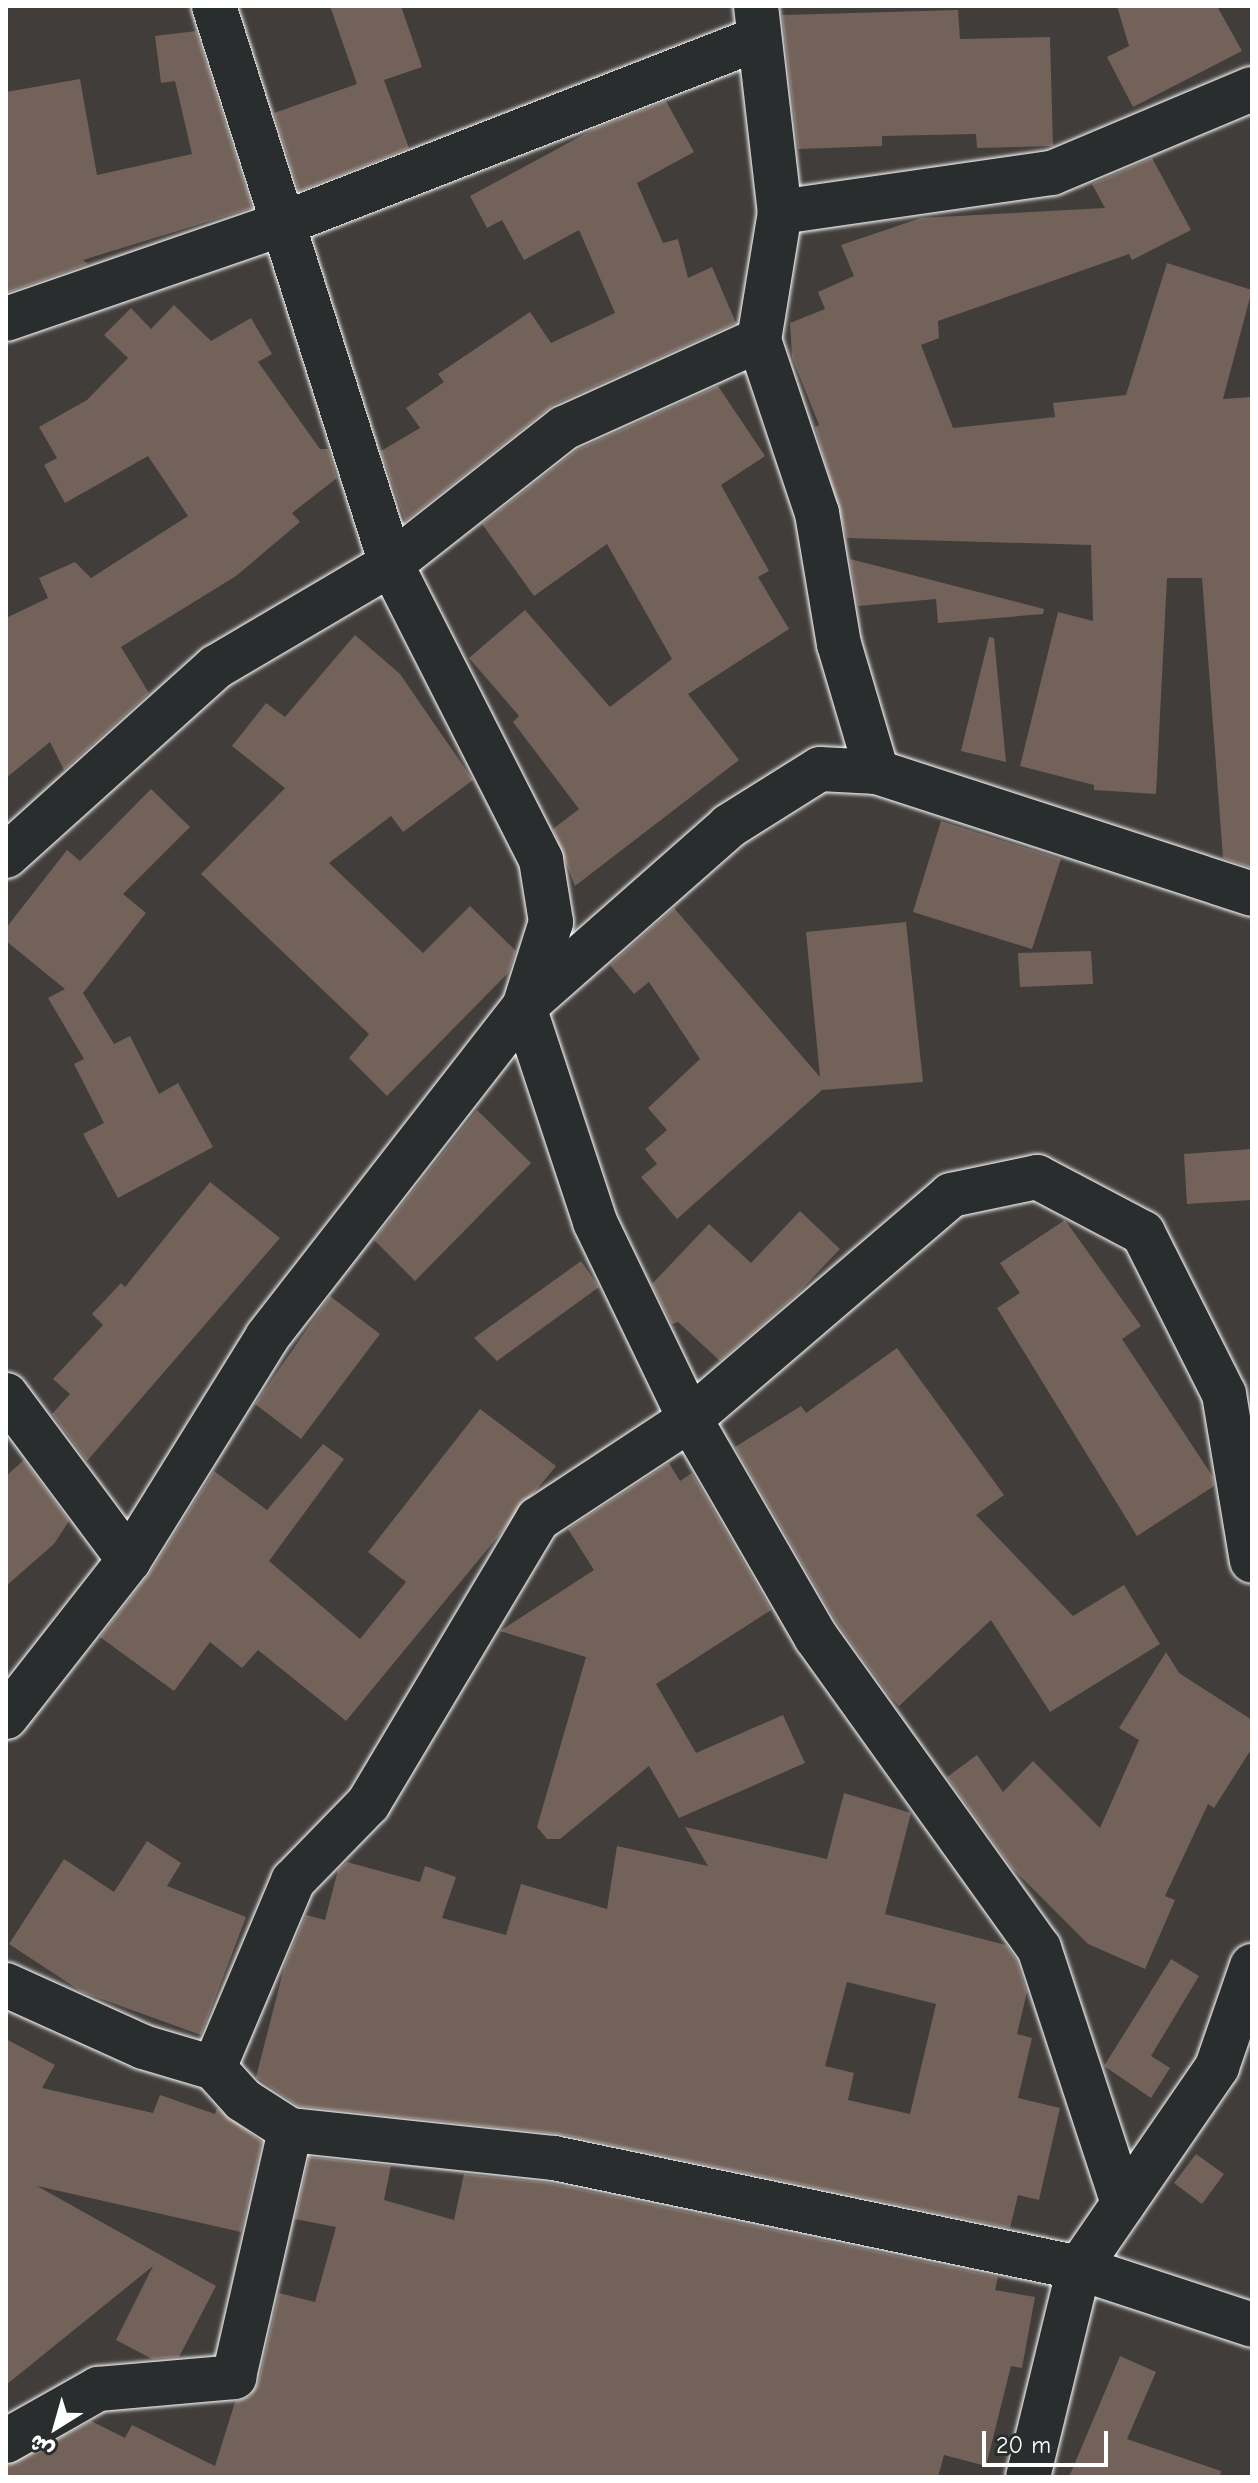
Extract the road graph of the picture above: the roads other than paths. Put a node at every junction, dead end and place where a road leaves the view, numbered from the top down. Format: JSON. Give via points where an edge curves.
{"nodes":[{"id":1,"x":214,"y":6,"type":"edge"},
{"id":2,"x":756,"y":22,"type":"edge"},
{"id":3,"x":1252,"y":89,"type":"edge"},
{"id":4,"x":780,"y":212,"type":"junction"},
{"id":5,"x":287,"y":222,"type":"junction"},
{"id":6,"x":6,"y":319,"type":"edge"},
{"id":7,"x":759,"y":340,"type":"junction"},
{"id":8,"x":391,"y":564,"type":"junction"},
{"id":9,"x":877,"y":772,"type":"junction"},
{"id":10,"x":6,"y":856,"type":"edge"},
{"id":11,"x":1252,"y":894,"type":"edge"},
{"id":12,"x":524,"y":1007,"type":"junction"},
{"id":13,"x":6,"y":1395,"type":"edge"},
{"id":14,"x":690,"y":1419,"type":"junction"},
{"id":15,"x":129,"y":1560,"type":"junction"},
{"id":16,"x":1252,"y":1561,"type":"edge"},
{"id":17,"x":6,"y":1717,"type":"edge"},
{"id":18,"x":1252,"y":1966,"type":"edge"},
{"id":19,"x":6,"y":1985,"type":"edge"},
{"id":20,"x":214,"y":2068,"type":"junction"},
{"id":21,"x":290,"y":2130,"type":"junction"},
{"id":22,"x":1123,"y":2204,"type":"junction"},
{"id":23,"x":1079,"y":2268,"type":"junction"},
{"id":24,"x":1252,"y":2325,"type":"edge"},
{"id":25,"x":6,"y":2441,"type":"edge"},
{"id":26,"x":1028,"y":2477,"type":"edge"}],
"edges":[{"from":1,"to":5,"type":"street"},
{"from":2,"to":4,"type":"street"},
{"from":2,"to":5,"type":"street"},
{"from":3,"to":4,"type":"street","via":[[1052,173]]},
{"from":4,"to":7,"type":"street"},
{"from":5,"to":6,"type":"street"},
{"from":5,"to":8,"type":"street"},
{"from":7,"to":8,"type":"street","via":[[564,428]]},
{"from":7,"to":9,"type":"street","via":[[817,513],[839,644]]},
{"from":8,"to":10,"type":"street","via":[[216,667]]},
{"from":8,"to":12,"type":"street","via":[[541,860],[551,922]]},
{"from":9,"to":11,"type":"street"},
{"from":9,"to":12,"type":"street","via":[[820,769],[729,826]]},
{"from":12,"to":14,"type":"street","via":[[595,1222]]},
{"from":12,"to":15,"type":"street","via":[[267,1337]]},
{"from":13,"to":15,"type":"street"},
{"from":14,"to":16,"type":"street","via":[[951,1195],[1037,1177],[1143,1233],[1224,1394]]},
{"from":14,"to":20,"type":"street","via":[[538,1519],[368,1804],[293,1881]]},
{"from":14,"to":22,"type":"street","via":[[816,1637],[1039,1948]]},
{"from":15,"to":17,"type":"street"},
{"from":18,"to":22,"type":"street","via":[[1217,2067]]},
{"from":19,"to":20,"type":"street","via":[[143,2047]]},
{"from":20,"to":21,"type":"street","via":[[243,2100]]},
{"from":21,"to":23,"type":"street","via":[[554,2158]]},
{"from":21,"to":25,"type":"street","via":[[234,2377],[98,2389]]},
{"from":22,"to":23,"type":"street"},
{"from":23,"to":24,"type":"street"},
{"from":23,"to":26,"type":"street"}]}
